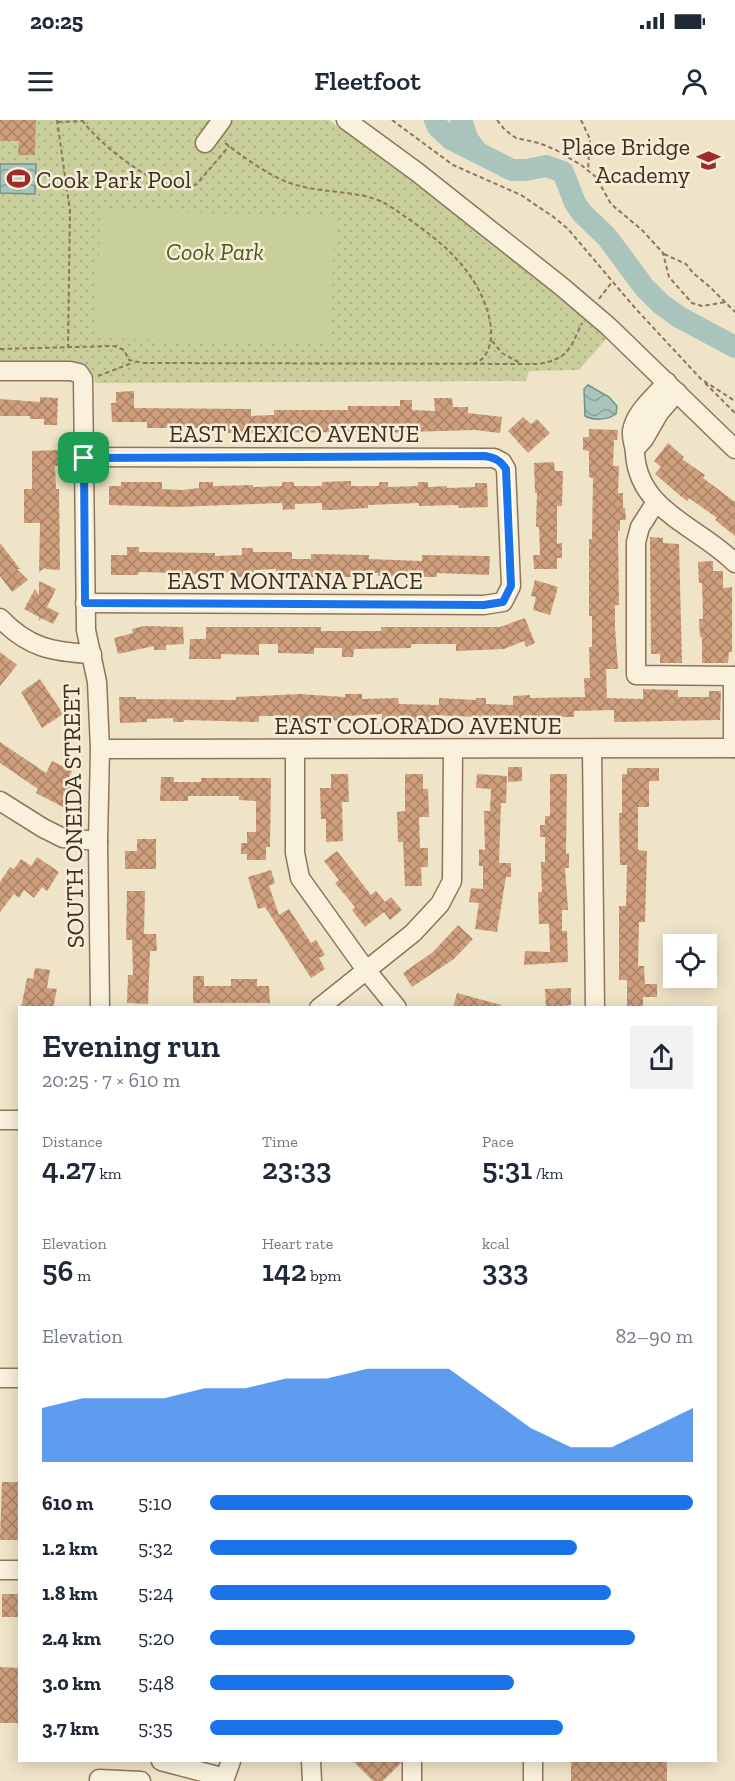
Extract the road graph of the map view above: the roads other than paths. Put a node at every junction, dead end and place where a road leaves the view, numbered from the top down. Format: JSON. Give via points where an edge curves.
{"nodes":[{"id":1,"x":346,"y":120,"type":"edge"},
{"id":2,"x":0,"y":371,"type":"edge"},
{"id":3,"x":672,"y":387,"type":"junction"},
{"id":4,"x":735,"y":449,"type":"edge"},
{"id":5,"x":84,"y":458,"type":"junction"},
{"id":6,"x":656,"y":502,"type":"junction"},
{"id":7,"x":735,"y":563,"type":"edge"},
{"id":8,"x":503,"y":602,"type":"joint"},
{"id":9,"x":85,"y":603,"type":"junction"},
{"id":10,"x":0,"y":618,"type":"edge"},
{"id":11,"x":92,"y":654,"type":"junction"},
{"id":12,"x":734,"y":676,"type":"edge"},
{"id":13,"x":734,"y":748,"type":"edge"},
{"id":14,"x":100,"y":749,"type":"junction"},
{"id":15,"x":295,"y":749,"type":"junction"},
{"id":16,"x":592,"y":749,"type":"junction"},
{"id":17,"x":453,"y":750,"type":"junction"},
{"id":18,"x":0,"y":802,"type":"edge"},
{"id":19,"x":98,"y":841,"type":"junction"},
{"id":20,"x":366,"y":970,"type":"junction"},
{"id":21,"x":100,"y":1006,"type":"edge"},
{"id":22,"x":321,"y":1006,"type":"edge"},
{"id":23,"x":395,"y":1006,"type":"edge"},
{"id":24,"x":595,"y":1006,"type":"edge"},
{"id":25,"x":0,"y":1120,"type":"edge"},
{"id":26,"x":18,"y":1120,"type":"edge"},
{"id":27,"x":0,"y":1378,"type":"edge"},
{"id":28,"x":18,"y":1378,"type":"edge"},
{"id":29,"x":0,"y":1570,"type":"edge"},
{"id":30,"x":18,"y":1570,"type":"edge"},
{"id":31,"x":169,"y":1762,"type":"edge"},
{"id":32,"x":231,"y":1762,"type":"edge"},
{"id":33,"x":311,"y":1762,"type":"edge"},
{"id":34,"x":412,"y":1762,"type":"edge"},
{"id":35,"x":533,"y":1762,"type":"edge"},
{"id":36,"x":194,"y":1765,"type":"edge"},
{"id":37,"x":99,"y":1774,"type":"edge"},
{"id":38,"x":141,"y":1781,"type":"edge"},
{"id":39,"x":312,"y":1781,"type":"edge"},
{"id":40,"x":412,"y":1781,"type":"edge"},
{"id":41,"x":533,"y":1781,"type":"edge"}],
"edges":[{"from":1,"to":3,"type":"street","via":[[530,261],[608,326]]},
{"from":2,"to":5,"type":"street","name":"SOUTH ONEIDA STREET","via":[[70,371],[81,376]]},
{"from":3,"to":4,"type":"street"},
{"from":3,"to":6,"type":"street","via":[[645,420],[633,428],[637,468]]},
{"from":5,"to":8,"type":"street","name":"EAST MEXICO AVENUE","via":[[494,458],[502,462],[507,476],[511,586]]},
{"from":5,"to":9,"type":"street","name":"SOUTH ONEIDA STREET"},
{"from":6,"to":7,"type":"street"},
{"from":6,"to":12,"type":"street","via":[[637,535],[636,675]]},
{"from":8,"to":9,"type":"street","name":"EAST MONTANA PLACE"},
{"from":9,"to":11,"type":"street","name":"SOUTH ONEIDA STREET"},
{"from":10,"to":11,"type":"street","via":[[12,631],[37,646]]},
{"from":11,"to":14,"type":"street","name":"SOUTH ONEIDA STREET"},
{"from":12,"to":13,"type":"street"},
{"from":13,"to":16,"type":"street","name":"EAST COLORADO AVENUE"},
{"from":14,"to":15,"type":"street","name":"EAST COLORADO AVENUE"},
{"from":14,"to":19,"type":"street","name":"SOUTH ONEIDA STREET"},
{"from":15,"to":17,"type":"street","name":"EAST COLORADO AVENUE"},
{"from":15,"to":20,"type":"street","via":[[295,853],[300,878]]},
{"from":16,"to":17,"type":"street","name":"EAST COLORADO AVENUE"},
{"from":16,"to":24,"type":"street"},
{"from":17,"to":20,"type":"street","via":[[452,881],[440,904],[413,933]]},
{"from":18,"to":19,"type":"street","via":[[63,838]]},
{"from":19,"to":21,"type":"street","name":"SOUTH ONEIDA STREET"},
{"from":20,"to":22,"type":"street"},
{"from":20,"to":23,"type":"street"},
{"from":25,"to":26,"type":"street"},
{"from":27,"to":28,"type":"street"},
{"from":29,"to":30,"type":"street"},
{"from":31,"to":36,"type":"street"},
{"from":32,"to":36,"type":"street","via":[[225,1778]]},
{"from":33,"to":39,"type":"street"},
{"from":34,"to":40,"type":"street"},
{"from":35,"to":41,"type":"street"},
{"from":37,"to":38,"type":"street"}]}
